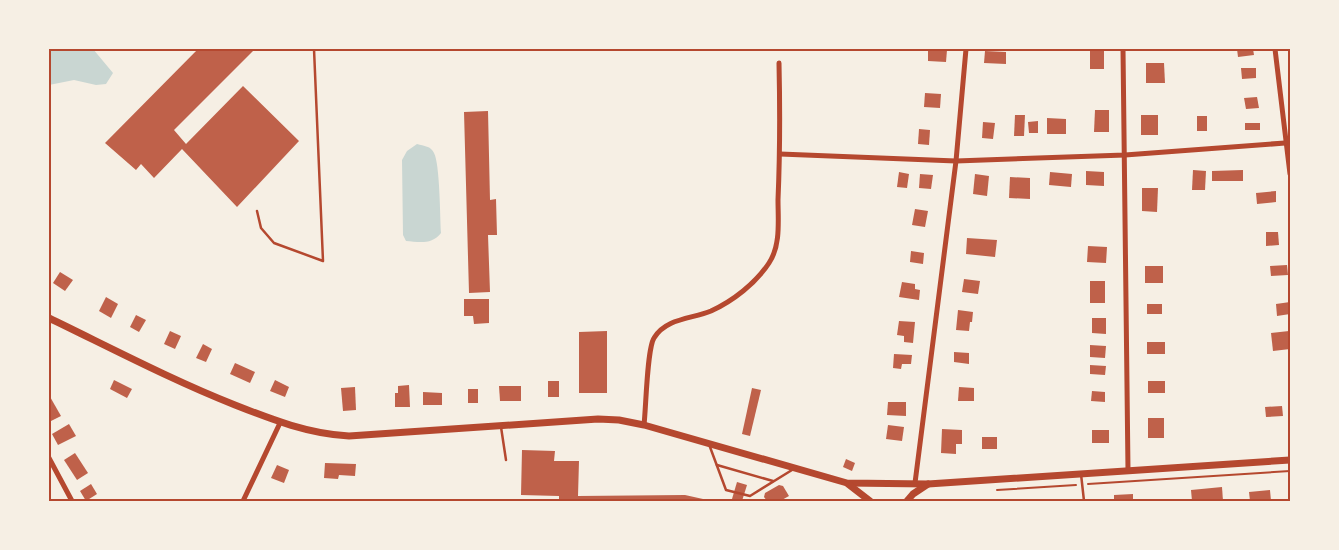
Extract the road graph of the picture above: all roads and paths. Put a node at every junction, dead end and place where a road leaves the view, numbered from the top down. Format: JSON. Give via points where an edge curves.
{"nodes":[{"id":1,"x":314,"y":49,"type":"edge"},
{"id":2,"x":966,"y":49,"type":"edge"},
{"id":3,"x":1123,"y":49,"type":"edge"},
{"id":4,"x":1275,"y":49,"type":"edge"},
{"id":5,"x":779,"y":63,"type":"dead end"},
{"id":6,"x":1286,"y":143,"type":"junction"},
{"id":7,"x":780,"y":154,"type":"junction"},
{"id":8,"x":1125,"y":155,"type":"junction"},
{"id":9,"x":956,"y":161,"type":"junction"},
{"id":10,"x":1290,"y":174,"type":"edge"},
{"id":11,"x":257,"y":211,"type":"dead end"},
{"id":12,"x":49,"y":318,"type":"edge"},
{"id":13,"x":280,"y":423,"type":"junction"},
{"id":14,"x":644,"y":425,"type":"junction"},
{"id":15,"x":501,"y":426,"type":"junction"},
{"id":16,"x":709,"y":443,"type":"junction"},
{"id":17,"x":49,"y":458,"type":"edge"},
{"id":18,"x":506,"y":460,"type":"dead end"},
{"id":19,"x":1290,"y":460,"type":"edge"},
{"id":20,"x":717,"y":465,"type":"junction"},
{"id":21,"x":795,"y":468,"type":"junction"},
{"id":22,"x":1128,"y":470,"type":"junction"},
{"id":23,"x":1290,"y":471,"type":"edge"},
{"id":24,"x":1081,"y":472,"type":"junction"},
{"id":25,"x":774,"y":481,"type":"junction"},
{"id":26,"x":848,"y":483,"type":"junction"},
{"id":27,"x":915,"y":484,"type":"junction"},
{"id":28,"x":928,"y":484,"type":"junction"},
{"id":29,"x":1082,"y":484,"type":"junction"},
{"id":30,"x":997,"y":490,"type":"dead end"},
{"id":31,"x":72,"y":501,"type":"edge"},
{"id":32,"x":243,"y":501,"type":"edge"},
{"id":33,"x":870,"y":501,"type":"edge"},
{"id":34,"x":907,"y":501,"type":"edge"},
{"id":35,"x":1084,"y":501,"type":"edge"}],
"edges":[{"from":1,"to":11,"type":"lane","via":[[323,261],[274,243],[261,228]]},
{"from":2,"to":9,"type":"street"},
{"from":3,"to":8,"type":"street"},
{"from":4,"to":6,"type":"street"},
{"from":5,"to":7,"type":"street"},
{"from":6,"to":8,"type":"street"},
{"from":6,"to":10,"type":"street"},
{"from":7,"to":9,"type":"street"},
{"from":7,"to":14,"type":"street","via":[[777,244],[770,262],[748,287],[730,300],[711,311],[665,327],[654,339]]},
{"from":8,"to":9,"type":"street"},
{"from":8,"to":22,"type":"street"},
{"from":9,"to":27,"type":"street"},
{"from":12,"to":13,"type":"main road","via":[[197,390]]},
{"from":13,"to":15,"type":"main road","via":[[349,436]]},
{"from":13,"to":32,"type":"street"},
{"from":14,"to":15,"type":"main road","via":[[598,419]]},
{"from":14,"to":16,"type":"main road"},
{"from":15,"to":18,"type":"lane"},
{"from":16,"to":20,"type":"lane"},
{"from":16,"to":21,"type":"main road"},
{"from":17,"to":31,"type":"street"},
{"from":19,"to":22,"type":"main road"},
{"from":20,"to":25,"type":"lane"},
{"from":20,"to":25,"type":"lane","via":[[726,490],[750,496]]},
{"from":21,"to":25,"type":"lane"},
{"from":21,"to":26,"type":"main road"},
{"from":22,"to":24,"type":"main road"},
{"from":23,"to":29,"type":"path"},
{"from":24,"to":28,"type":"main road"},
{"from":24,"to":29,"type":"lane"},
{"from":26,"to":27,"type":"main road"},
{"from":26,"to":33,"type":"main road"},
{"from":27,"to":28,"type":"main road"},
{"from":28,"to":34,"type":"main road"},
{"from":29,"to":30,"type":"path"},
{"from":29,"to":35,"type":"lane"}]}
